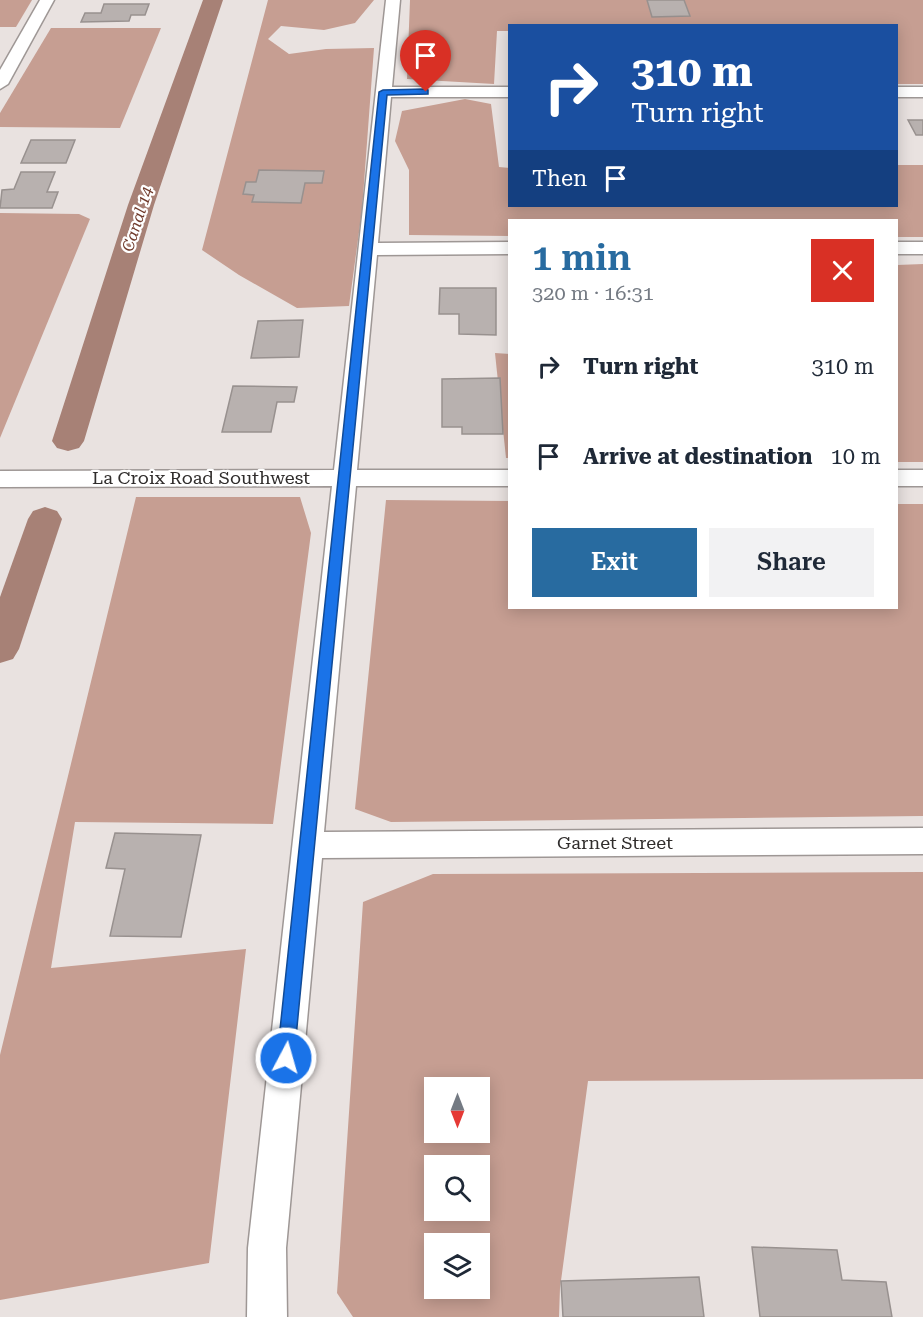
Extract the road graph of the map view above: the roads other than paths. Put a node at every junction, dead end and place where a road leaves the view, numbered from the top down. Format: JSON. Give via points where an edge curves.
{"nodes":[{"id":1,"x":47,"y":0,"type":"edge"},
{"id":2,"x":393,"y":0,"type":"edge"},
{"id":3,"x":0,"y":84,"type":"edge"},
{"id":4,"x":383,"y":92,"type":"junction"},
{"id":5,"x":508,"y":92,"type":"edge"},
{"id":6,"x":898,"y":92,"type":"edge"},
{"id":7,"x":923,"y":92,"type":"edge"},
{"id":8,"x":508,"y":248,"type":"edge"},
{"id":9,"x":898,"y":248,"type":"edge"},
{"id":10,"x":923,"y":248,"type":"edge"},
{"id":11,"x":368,"y":249,"type":"junction"},
{"id":12,"x":345,"y":477,"type":"junction"},
{"id":13,"x":508,"y":477,"type":"edge"},
{"id":14,"x":898,"y":477,"type":"edge"},
{"id":15,"x":923,"y":477,"type":"edge"},
{"id":16,"x":0,"y":479,"type":"edge"},
{"id":17,"x":923,"y":842,"type":"edge"},
{"id":18,"x":306,"y":845,"type":"junction"},
{"id":19,"x":267,"y":1317,"type":"edge"}],
"edges":[{"from":1,"to":3,"type":"street"},
{"from":2,"to":4,"type":"street"},
{"from":4,"to":5,"type":"street"},
{"from":4,"to":11,"type":"street"},
{"from":6,"to":7,"type":"street"},
{"from":8,"to":11,"type":"street"},
{"from":9,"to":10,"type":"street"},
{"from":11,"to":12,"type":"street"},
{"from":12,"to":13,"type":"street","name":"La Croix Road Southwest"},
{"from":12,"to":16,"type":"street","name":"La Croix Road Southwest"},
{"from":12,"to":18,"type":"street"},
{"from":14,"to":15,"type":"street"},
{"from":17,"to":18,"type":"street","name":"Garnet Street"},
{"from":18,"to":19,"type":"street","via":[[267,1248]]}]}
